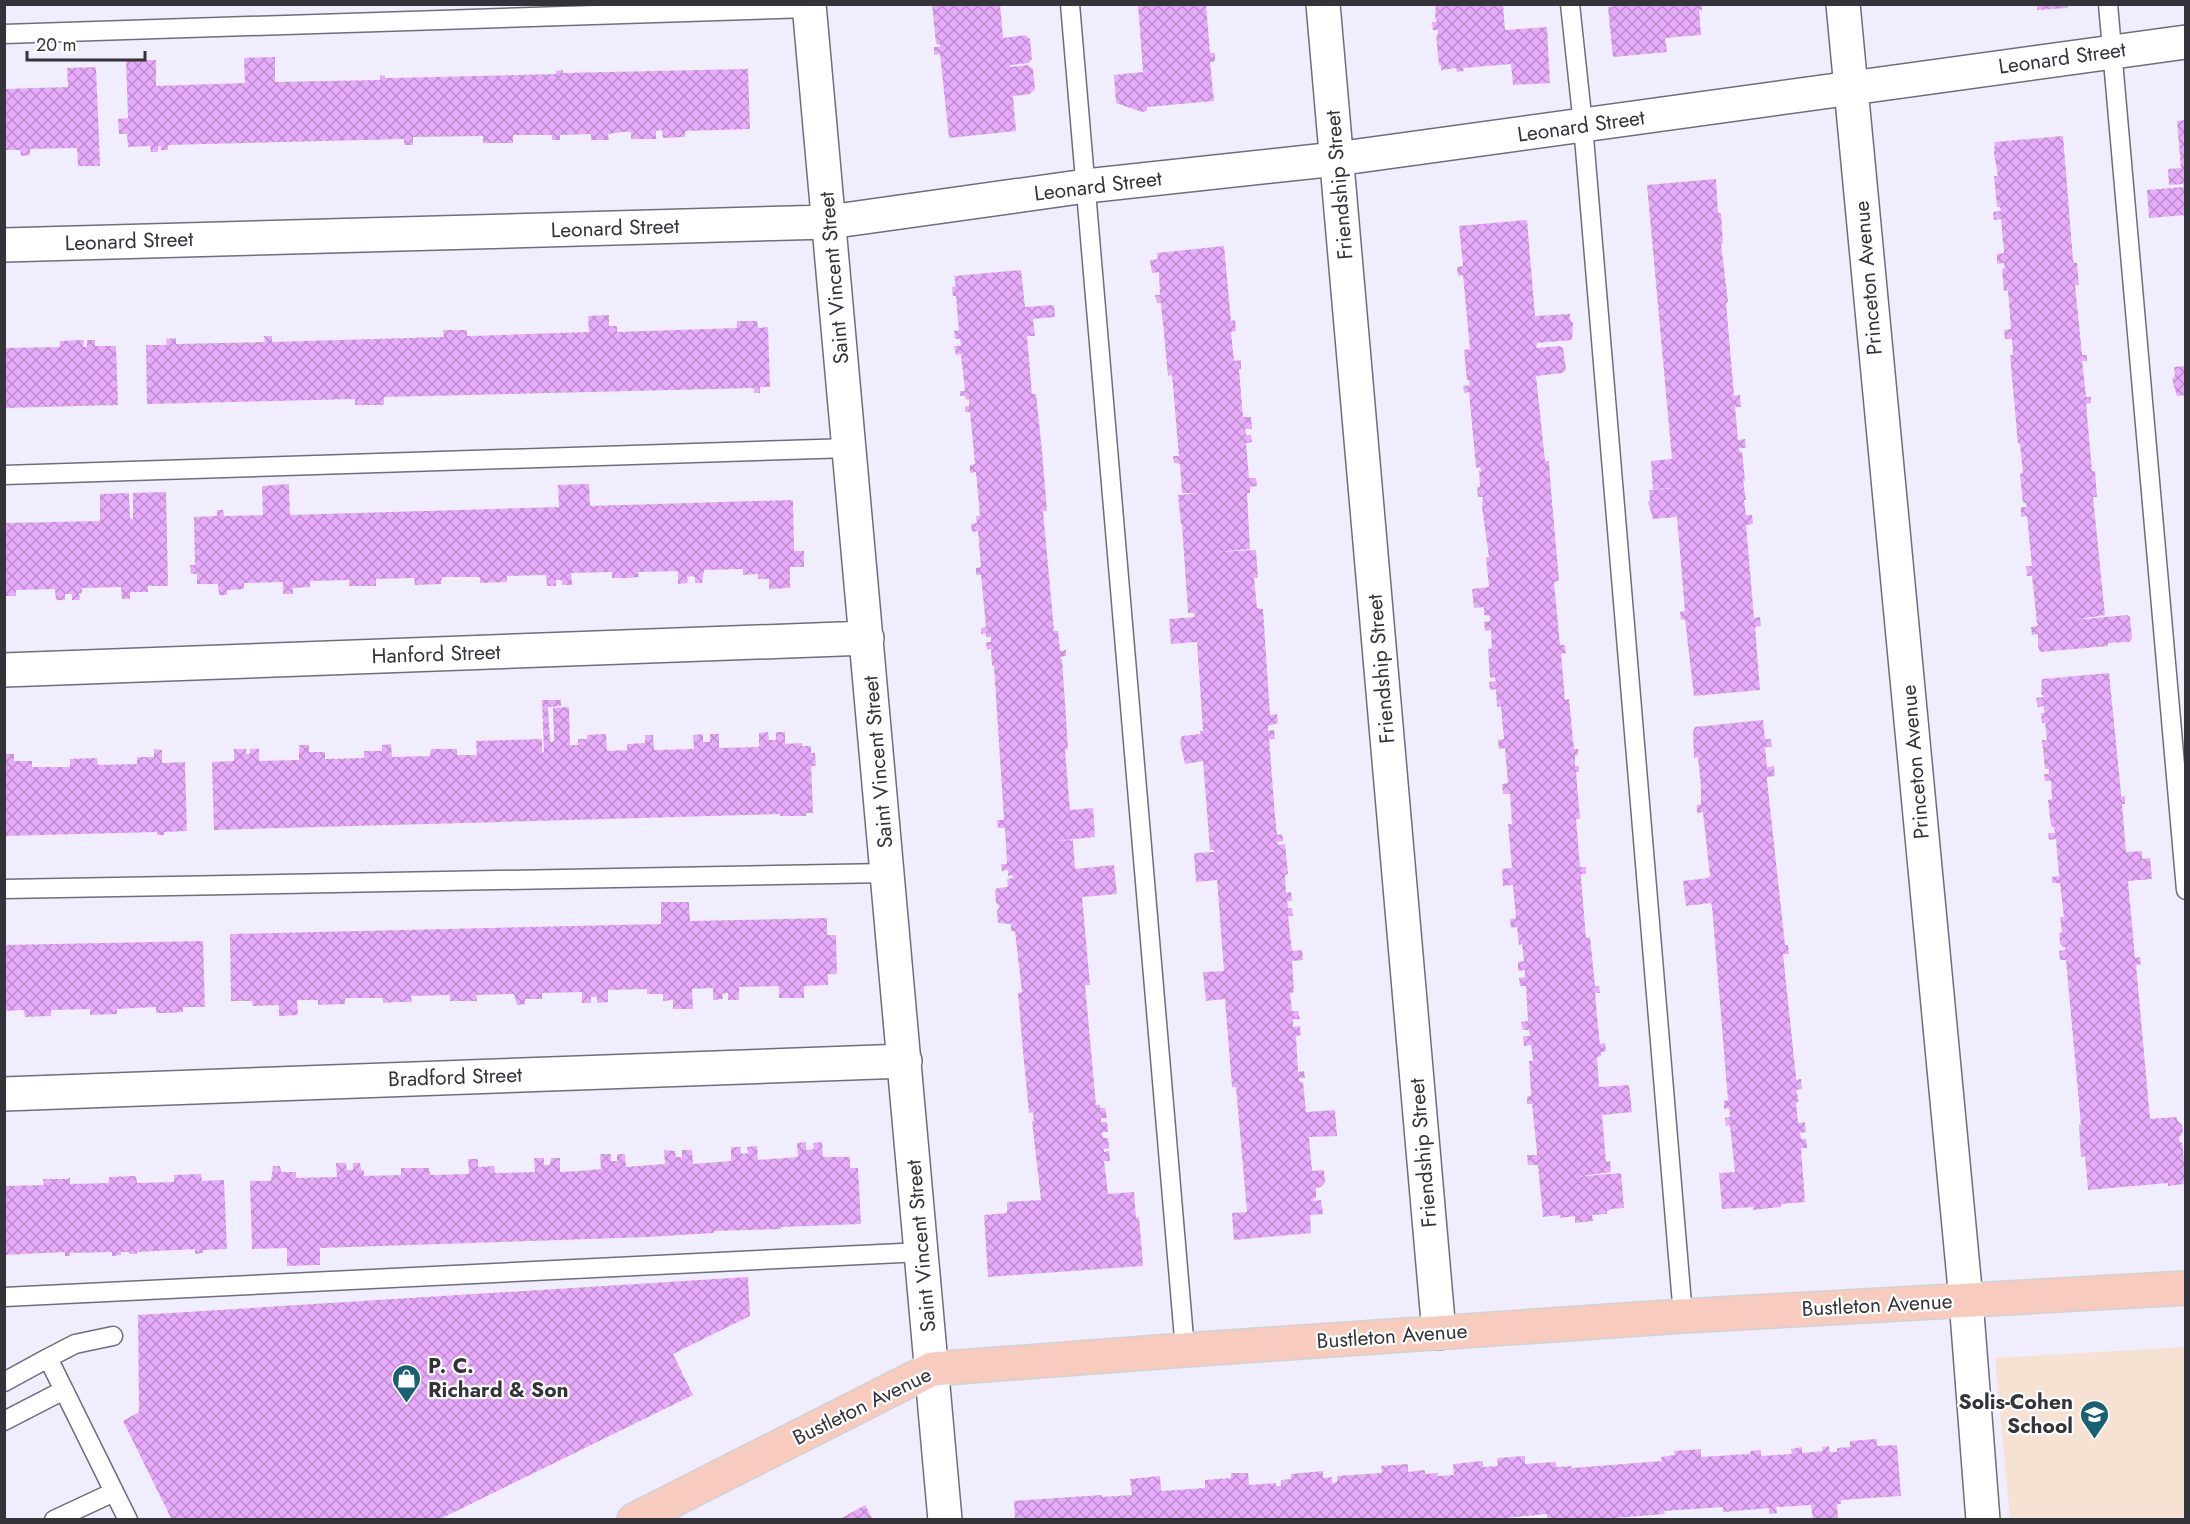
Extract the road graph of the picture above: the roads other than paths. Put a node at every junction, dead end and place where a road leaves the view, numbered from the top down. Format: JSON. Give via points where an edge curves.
{"nodes":[{"id":1,"x":1070,"y":4,"type":"edge"},
{"id":2,"x":1323,"y":4,"type":"edge"},
{"id":3,"x":1570,"y":4,"type":"edge"},
{"id":4,"x":1843,"y":4,"type":"edge"},
{"id":5,"x":2108,"y":4,"type":"edge"},
{"id":6,"x":809,"y":6,"type":"edge"},
{"id":7,"x":4,"y":34,"type":"edge"},
{"id":8,"x":2186,"y":42,"type":"edge"},
{"id":9,"x":2112,"y":51,"type":"junction"},
{"id":10,"x":1851,"y":88,"type":"junction"},
{"id":11,"x":1583,"y":125,"type":"junction"},
{"id":12,"x":1336,"y":159,"type":"junction"},
{"id":13,"x":1086,"y":186,"type":"junction"},
{"id":14,"x":829,"y":222,"type":"junction"},
{"id":15,"x":4,"y":245,"type":"edge"},
{"id":16,"x":850,"y":448,"type":"junction"},
{"id":17,"x":4,"y":475,"type":"edge"},
{"id":18,"x":867,"y":638,"type":"junction"},
{"id":19,"x":4,"y":670,"type":"edge"},
{"id":20,"x":888,"y":873,"type":"junction"},
{"id":21,"x":4,"y":889,"type":"edge"},
{"id":22,"x":2186,"y":890,"type":"edge"},
{"id":23,"x":905,"y":1061,"type":"junction"},
{"id":24,"x":4,"y":1094,"type":"edge"},
{"id":25,"x":922,"y":1252,"type":"junction"},
{"id":26,"x":2186,"y":1288,"type":"edge"},
{"id":27,"x":4,"y":1297,"type":"edge"},
{"id":28,"x":1966,"y":1300,"type":"junction"},
{"id":29,"x":1683,"y":1316,"type":"junction"},
{"id":30,"x":1439,"y":1334,"type":"junction"},
{"id":31,"x":113,"y":1336,"type":"dead end"},
{"id":32,"x":1185,"y":1350,"type":"junction"},
{"id":33,"x":48,"y":1359,"type":"junction"},
{"id":34,"x":932,"y":1369,"type":"junction"},
{"id":35,"x":4,"y":1382,"type":"edge"},
{"id":36,"x":64,"y":1390,"type":"junction"},
{"id":37,"x":4,"y":1421,"type":"edge"},
{"id":38,"x":114,"y":1492,"type":"junction"},
{"id":39,"x":54,"y":1520,"type":"edge"},
{"id":40,"x":128,"y":1520,"type":"edge"},
{"id":41,"x":634,"y":1520,"type":"edge"},
{"id":42,"x":945,"y":1520,"type":"edge"},
{"id":43,"x":1983,"y":1520,"type":"edge"}],
"edges":[{"from":1,"to":13,"type":"lane"},
{"from":2,"to":12,"type":"street","name":"Friendship Street"},
{"from":3,"to":11,"type":"lane"},
{"from":4,"to":10,"type":"street","name":"Princeton Avenue"},
{"from":5,"to":9,"type":"lane"},
{"from":6,"to":7,"type":"lane"},
{"from":6,"to":14,"type":"street","name":"Saint Vincent Street"},
{"from":8,"to":9,"type":"street","name":"Leonard Street"},
{"from":9,"to":10,"type":"street","name":"Leonard Street"},
{"from":9,"to":22,"type":"lane"},
{"from":10,"to":11,"type":"street","name":"Leonard Street"},
{"from":10,"to":28,"type":"street","name":"Princeton Avenue"},
{"from":11,"to":12,"type":"street","name":"Leonard Street"},
{"from":11,"to":29,"type":"lane"},
{"from":12,"to":13,"type":"street","name":"Leonard Street"},
{"from":12,"to":30,"type":"street","name":"Friendship Street"},
{"from":13,"to":14,"type":"street","name":"Leonard Street"},
{"from":13,"to":32,"type":"lane"},
{"from":14,"to":15,"type":"street","name":"Leonard Street"},
{"from":14,"to":16,"type":"street","name":"Saint Vincent Street"},
{"from":16,"to":17,"type":"lane"},
{"from":16,"to":18,"type":"street","name":"Saint Vincent Street"},
{"from":18,"to":19,"type":"street","name":"Hanford Street"},
{"from":18,"to":20,"type":"street","name":"Saint Vincent Street"},
{"from":20,"to":21,"type":"lane"},
{"from":20,"to":23,"type":"street","name":"Saint Vincent Street"},
{"from":23,"to":24,"type":"street","name":"Bradford Street"},
{"from":23,"to":25,"type":"street","name":"Saint Vincent Street"},
{"from":25,"to":27,"type":"lane"},
{"from":25,"to":34,"type":"street","name":"Saint Vincent Street"},
{"from":26,"to":28,"type":"main road","name":"Bustleton Avenue"},
{"from":28,"to":29,"type":"main road","name":"Bustleton Avenue"},
{"from":28,"to":43,"type":"street","name":"Princeton Avenue"},
{"from":29,"to":30,"type":"main road","name":"Bustleton Avenue"},
{"from":30,"to":32,"type":"main road","name":"Bustleton Avenue"},
{"from":31,"to":33,"type":"lane","via":[[75,1344]]},
{"from":32,"to":34,"type":"main road","name":"Bustleton Avenue"},
{"from":33,"to":35,"type":"lane"},
{"from":33,"to":36,"type":"lane"},
{"from":34,"to":41,"type":"main road","name":"Bustleton Avenue"},
{"from":34,"to":42,"type":"street","name":"Saint Vincent Street"},
{"from":36,"to":37,"type":"lane"},
{"from":36,"to":38,"type":"lane"},
{"from":38,"to":39,"type":"lane"},
{"from":38,"to":40,"type":"lane"}]}
